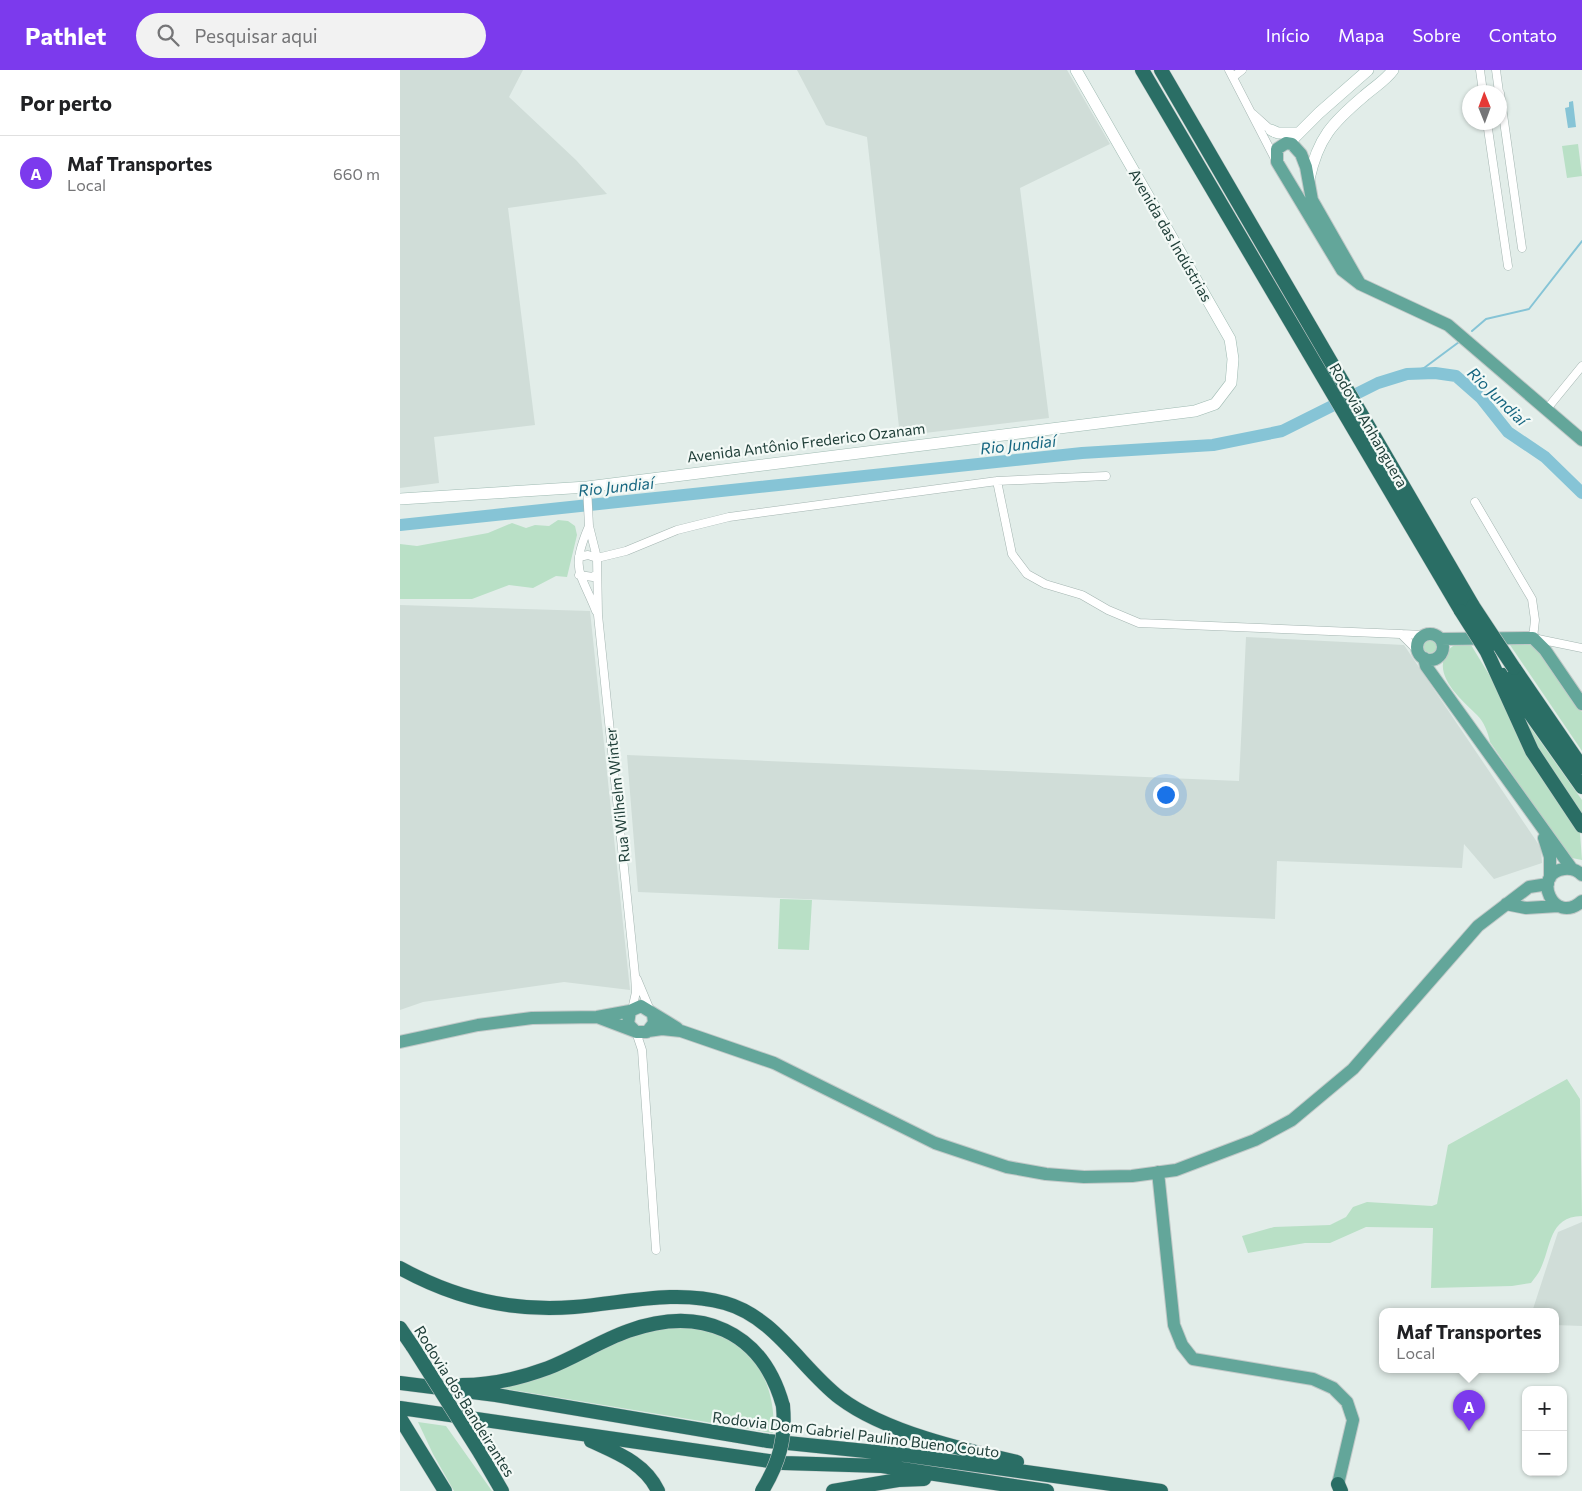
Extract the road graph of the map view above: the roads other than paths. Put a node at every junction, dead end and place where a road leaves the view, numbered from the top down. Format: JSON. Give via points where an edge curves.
{"nodes":[{"id":1,"x":1076,"y":70,"type":"edge"},
{"id":2,"x":1142,"y":70,"type":"edge"},
{"id":3,"x":1161,"y":70,"type":"edge"},
{"id":4,"x":1242,"y":70,"type":"edge"},
{"id":5,"x":1368,"y":70,"type":"edge"},
{"id":6,"x":1393,"y":70,"type":"edge"},
{"id":7,"x":1480,"y":70,"type":"edge"},
{"id":8,"x":1496,"y":70,"type":"edge"},
{"id":9,"x":1231,"y":73,"type":"edge"},
{"id":10,"x":1384,"y":76,"type":"edge"},
{"id":11,"x":1482,"y":85,"type":"edge"},
{"id":12,"x":1499,"y":85,"type":"edge"},
{"id":13,"x":1250,"y":111,"type":"junction"},
{"id":14,"x":1271,"y":130,"type":"junction"},
{"id":15,"x":1488,"y":130,"type":"edge"},
{"id":16,"x":1505,"y":130,"type":"edge"},
{"id":17,"x":1298,"y":133,"type":"junction"},
{"id":18,"x":1287,"y":143,"type":"junction"},
{"id":19,"x":1277,"y":162,"type":"junction"},
{"id":20,"x":1308,"y":181,"type":"junction"},
{"id":21,"x":1289,"y":183,"type":"junction"},
{"id":22,"x":1321,"y":226,"type":"junction"},
{"id":23,"x":1520,"y":238,"type":"junction"},
{"id":24,"x":1504,"y":240,"type":"junction"},
{"id":25,"x":1522,"y":248,"type":"dead end"},
{"id":26,"x":1508,"y":266,"type":"dead end"},
{"id":27,"x":1582,"y":366,"type":"edge"},
{"id":28,"x":1327,"y":370,"type":"junction"},
{"id":29,"x":1215,"y":404,"type":"joint"},
{"id":30,"x":1546,"y":410,"type":"junction"},
{"id":31,"x":1582,"y":440,"type":"edge"},
{"id":32,"x":1106,"y":476,"type":"dead end"},
{"id":33,"x":997,"y":481,"type":"junction"},
{"id":34,"x":587,"y":491,"type":"junction"},
{"id":35,"x":400,"y":498,"type":"edge"},
{"id":36,"x":1475,"y":502,"type":"dead end"},
{"id":37,"x":589,"y":524,"type":"junction"},
{"id":38,"x":579,"y":557,"type":"junction"},
{"id":39,"x":597,"y":558,"type":"junction"},
{"id":40,"x":598,"y":574,"type":"junction"},
{"id":41,"x":579,"y":575,"type":"junction"},
{"id":42,"x":1467,"y":609,"type":"junction"},
{"id":43,"x":598,"y":616,"type":"junction"},
{"id":44,"x":1401,"y":634,"type":"junction"},
{"id":45,"x":1424,"y":635,"type":"junction"},
{"id":46,"x":1533,"y":638,"type":"junction"},
{"id":47,"x":1440,"y":648,"type":"junction"},
{"id":48,"x":1582,"y":648,"type":"edge"},
{"id":49,"x":1486,"y":652,"type":"junction"},
{"id":50,"x":1421,"y":655,"type":"junction"},
{"id":51,"x":1441,"y":686,"type":"junction"},
{"id":52,"x":1582,"y":704,"type":"edge"},
{"id":53,"x":1582,"y":767,"type":"edge"},
{"id":54,"x":1582,"y":787,"type":"edge"},
{"id":55,"x":1581,"y":825,"type":"edge"},
{"id":56,"x":1542,"y":830,"type":"junction"},
{"id":57,"x":1578,"y":871,"type":"edge"},
{"id":58,"x":1549,"y":881,"type":"junction"},
{"id":59,"x":1506,"y":904,"type":"junction"},
{"id":60,"x":1558,"y":906,"type":"junction"},
{"id":61,"x":1579,"y":906,"type":"edge"},
{"id":62,"x":634,"y":975,"type":"junction"},
{"id":63,"x":631,"y":1010,"type":"junction"},
{"id":64,"x":652,"y":1012,"type":"junction"},
{"id":65,"x":597,"y":1017,"type":"junction"},
{"id":66,"x":681,"y":1031,"type":"junction"},
{"id":67,"x":641,"y":1032,"type":"junction"},
{"id":68,"x":400,"y":1042,"type":"edge"},
{"id":69,"x":1158,"y":1172,"type":"junction"},
{"id":70,"x":656,"y":1250,"type":"dead end"},
{"id":71,"x":400,"y":1268,"type":"edge"},
{"id":72,"x":400,"y":1328,"type":"edge"},
{"id":73,"x":405,"y":1383,"type":"edge"},
{"id":74,"x":400,"y":1410,"type":"edge"},
{"id":75,"x":400,"y":1418,"type":"edge"},
{"id":76,"x":574,"y":1434,"type":"junction"},
{"id":77,"x":1007,"y":1483,"type":"junction"},
{"id":78,"x":1109,"y":1483,"type":"junction"},
{"id":79,"x":1340,"y":1487,"type":"edge"},
{"id":80,"x":445,"y":1491,"type":"edge"},
{"id":81,"x":502,"y":1491,"type":"edge"},
{"id":82,"x":658,"y":1491,"type":"edge"},
{"id":83,"x":762,"y":1491,"type":"edge"},
{"id":84,"x":833,"y":1491,"type":"edge"},
{"id":85,"x":1047,"y":1491,"type":"edge"},
{"id":86,"x":1161,"y":1491,"type":"edge"}],
"edges":[{"from":1,"to":29,"type":"street","name":"Avenida das Indústrias","via":[[1230,339],[1233,358],[1231,384]]},
{"from":2,"to":28,"type":"highway","name":"Rodovia Anhanguera"},
{"from":3,"to":28,"type":"highway","name":"Rodovia Anhanguera"},
{"from":4,"to":9,"type":"street"},
{"from":5,"to":17,"type":"street"},
{"from":6,"to":10,"type":"street"},
{"from":7,"to":11,"type":"street"},
{"from":8,"to":12,"type":"street"},
{"from":9,"to":13,"type":"street"},
{"from":10,"to":20,"type":"street","via":[[1323,137]]},
{"from":13,"to":14,"type":"street"},
{"from":13,"to":19,"type":"street"},
{"from":14,"to":17,"type":"street"},
{"from":14,"to":18,"type":"street"},
{"from":15,"to":24,"type":"street"},
{"from":16,"to":23,"type":"street"},
{"from":17,"to":18,"type":"street"},
{"from":18,"to":19,"type":"main road","via":[[1277,149]]},
{"from":18,"to":20,"type":"main road","via":[[1297,147],[1301,154]]},
{"from":19,"to":21,"type":"main road"},
{"from":20,"to":21,"type":"main road"},
{"from":20,"to":22,"type":"main road"},
{"from":21,"to":22,"type":"main road"},
{"from":22,"to":30,"type":"main road","via":[[1360,284],[1448,324]]},
{"from":23,"to":24,"type":"street"},
{"from":23,"to":25,"type":"street"},
{"from":24,"to":26,"type":"street"},
{"from":27,"to":30,"type":"street"},
{"from":28,"to":42,"type":"highway","name":"Rodovia Anhanguera","via":[[1366,422]]},
{"from":28,"to":42,"type":"highway","name":"Rodovia Anhanguera","via":[[1352,428]]},
{"from":29,"to":34,"type":"street","name":"Avenida Antônio Frederico Ozanam","via":[[1195,411]]},
{"from":30,"to":31,"type":"main road"},
{"from":32,"to":33,"type":"street"},
{"from":33,"to":39,"type":"street","via":[[730,517],[677,530],[626,551]]},
{"from":33,"to":44,"type":"street","via":[[1012,554],[1027,574],[1045,584],[1082,595],[1139,623]]},
{"from":34,"to":35,"type":"street","name":"Avenida Antônio Frederico Ozanam"},
{"from":34,"to":37,"type":"street"},
{"from":36,"to":46,"type":"street","via":[[1532,599],[1536,620]]},
{"from":37,"to":38,"type":"street"},
{"from":37,"to":39,"type":"street"},
{"from":38,"to":39,"type":"street"},
{"from":38,"to":41,"type":"street"},
{"from":39,"to":40,"type":"street"},
{"from":40,"to":41,"type":"street","via":[[593,577]]},
{"from":40,"to":43,"type":"street"},
{"from":41,"to":43,"type":"street"},
{"from":42,"to":49,"type":"highway","name":"Rodovia Anhanguera","bridge":true},
{"from":42,"to":53,"type":"highway","name":"Rodovia Anhanguera","bridge":true,"via":[[1514,668]]},
{"from":43,"to":62,"type":"street","name":"Rua Wilhelm Winter"},
{"from":44,"to":45,"type":"street"},
{"from":44,"to":50,"type":"street"},
{"from":45,"to":47,"type":"main road","via":[[1431,634]]},
{"from":45,"to":50,"type":"main road","via":[[1418,642]]},
{"from":46,"to":47,"type":"main road","via":[[1460,638]]},
{"from":46,"to":48,"type":"street"},
{"from":46,"to":52,"type":"main road"},
{"from":47,"to":50,"type":"main road"},
{"from":47,"to":51,"type":"main road"},
{"from":49,"to":54,"type":"highway","name":"Rodovia Anhanguera"},
{"from":49,"to":55,"type":"highway","via":[[1532,751]]},
{"from":50,"to":51,"type":"main road"},
{"from":51,"to":56,"type":"main road"},
{"from":56,"to":57,"type":"main road"},
{"from":56,"to":58,"type":"main road","via":[[1550,857]]},
{"from":57,"to":58,"type":"main road","via":[[1560,870]]},
{"from":58,"to":59,"type":"main road","via":[[1529,887]]},
{"from":58,"to":60,"type":"main road","via":[[1549,897]]},
{"from":59,"to":60,"type":"main road","via":[[1526,908]]},
{"from":59,"to":69,"type":"main road","via":[[1478,926],[1353,1069],[1298,1115],[1255,1140],[1216,1157],[1176,1170]]},
{"from":60,"to":61,"type":"main road"},
{"from":62,"to":63,"type":"street","name":"Rua Wilhelm Winter","via":[[636,992]]},
{"from":62,"to":64,"type":"street","name":"Rua Wilhelm Winter"},
{"from":63,"to":64,"type":"main road","via":[[641,1006]]},
{"from":63,"to":65,"type":"main road"},
{"from":63,"to":67,"type":"main road","via":[[627,1020]]},
{"from":64,"to":66,"type":"main road"},
{"from":64,"to":67,"type":"main road","via":[[654,1023]]},
{"from":65,"to":67,"type":"main road"},
{"from":65,"to":68,"type":"main road","via":[[532,1018],[478,1025]]},
{"from":66,"to":67,"type":"main road"},
{"from":66,"to":69,"type":"main road","via":[[774,1063],[935,1143],[980,1159],[1046,1174],[1084,1177]]},
{"from":67,"to":70,"type":"street"},
{"from":69,"to":79,"type":"main road","via":[[1174,1325],[1182,1345],[1193,1358],[1313,1379],[1333,1388],[1346,1402],[1353,1420]]},
{"from":71,"to":78,"type":"highway","via":[[455,1293],[518,1307],[575,1307],[671,1296],[728,1304],[753,1315],[826,1386],[878,1419],[991,1456]]},
{"from":72,"to":81,"type":"highway","name":"Rodovia dos Bandeirantes","bridge":true},
{"from":73,"to":78,"type":"highway","name":"Rodovia Dom Gabriel Paulino Bueno Couto","via":[[496,1395],[768,1442],[904,1455]]},
{"from":73,"to":83,"type":"highway","bridge":true,"via":[[472,1385],[500,1381],[547,1368],[629,1331],[674,1321],[696,1321],[713,1326],[732,1334],[751,1348],[770,1370],[783,1406],[782,1451]]},
{"from":74,"to":76,"type":"highway","name":"Rodovia Dom Gabriel Paulino Bueno Couto"},
{"from":75,"to":80,"type":"highway"},
{"from":76,"to":77,"type":"highway","name":"Rodovia Dom Gabriel Paulino Bueno Couto","via":[[783,1463],[882,1466]]},
{"from":76,"to":82,"type":"highway","via":[[635,1464]]},
{"from":77,"to":84,"type":"highway","via":[[980,1486],[926,1479],[898,1480]]},
{"from":77,"to":85,"type":"highway","name":"Rodovia Dom Gabriel Paulino Bueno Couto"},
{"from":78,"to":86,"type":"highway","name":"Rodovia Dom Gabriel Paulino Bueno Couto"}]}
